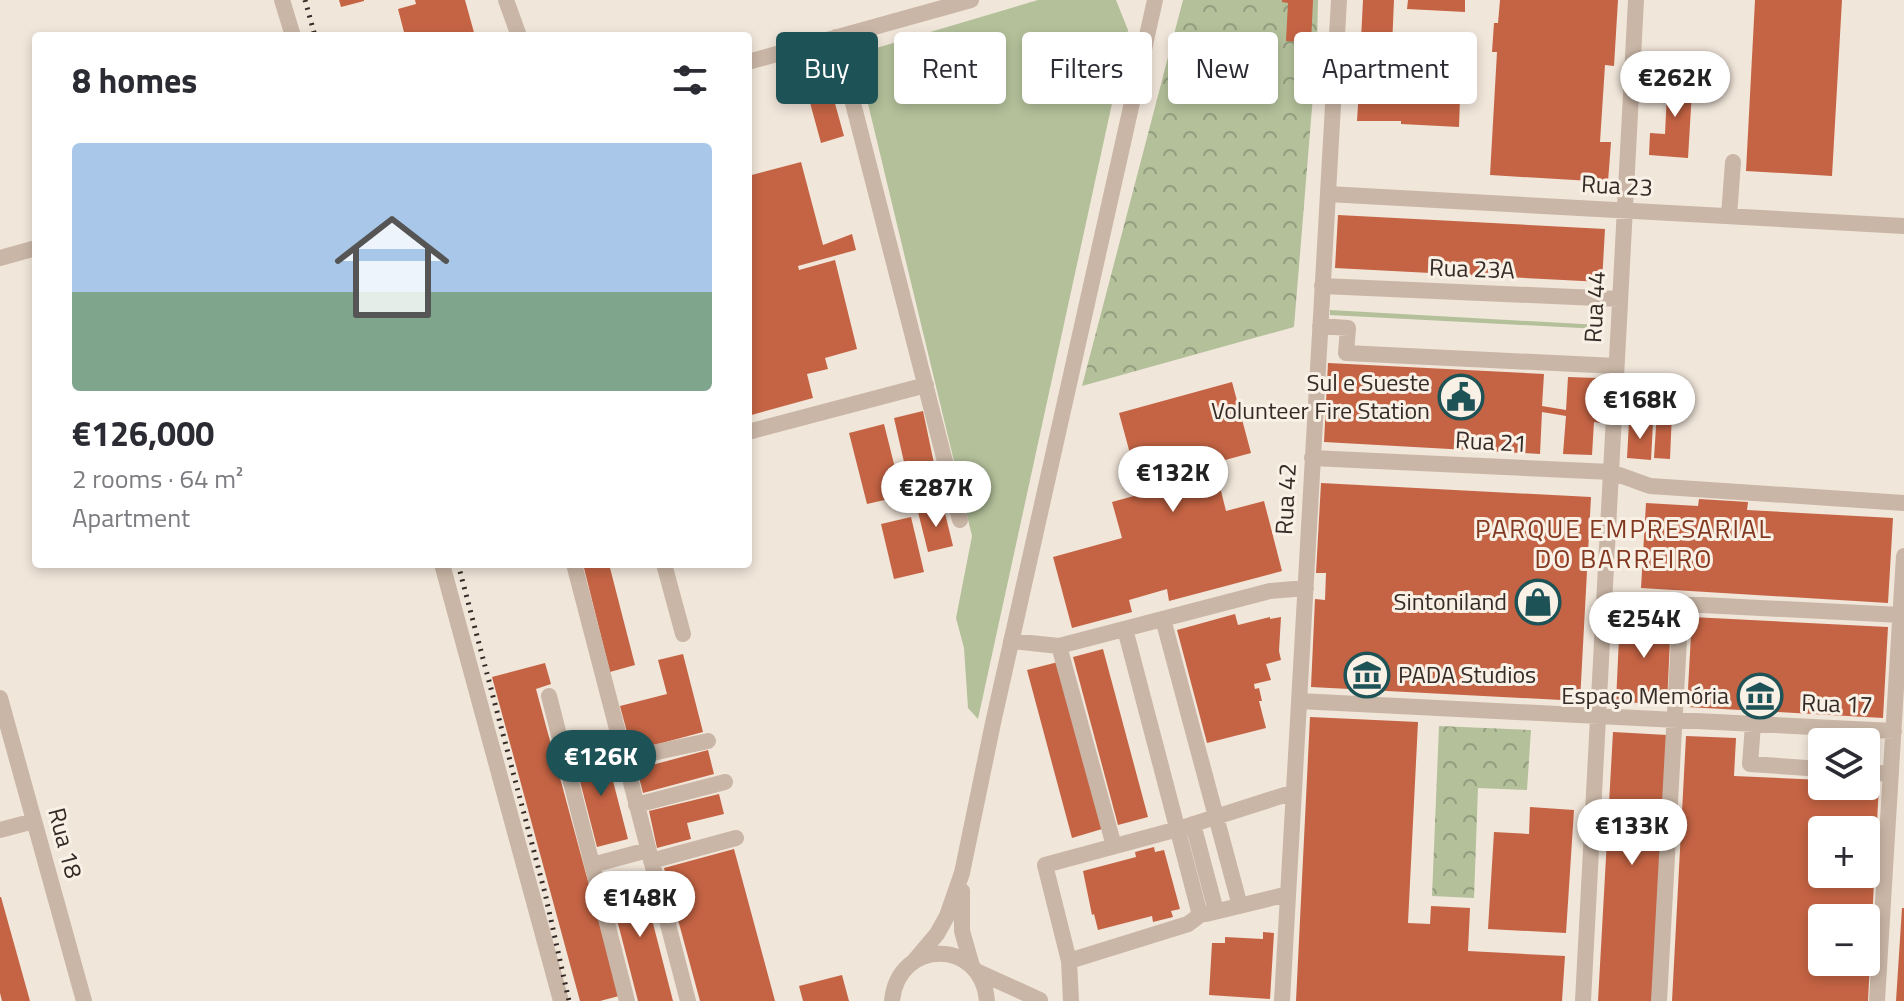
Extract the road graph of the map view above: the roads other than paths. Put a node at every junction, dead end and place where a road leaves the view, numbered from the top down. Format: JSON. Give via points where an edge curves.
{"nodes":[{"id":1,"x":282,"y":0,"type":"edge"},
{"id":2,"x":506,"y":0,"type":"edge"},
{"id":3,"x":971,"y":0,"type":"edge"},
{"id":4,"x":1155,"y":0,"type":"edge"},
{"id":5,"x":1339,"y":0,"type":"edge"},
{"id":6,"x":1636,"y":0,"type":"edge"},
{"id":7,"x":918,"y":7,"type":"edge"},
{"id":8,"x":292,"y":32,"type":"edge"},
{"id":9,"x":518,"y":32,"type":"edge"},
{"id":10,"x":850,"y":32,"type":"edge"},
{"id":11,"x":776,"y":54,"type":"edge"},
{"id":12,"x":752,"y":61,"type":"edge"},
{"id":13,"x":853,"y":104,"type":"edge"},
{"id":14,"x":1733,"y":162,"type":"dead end"},
{"id":15,"x":1328,"y":194,"type":"junction"},
{"id":16,"x":1625,"y":210,"type":"junction"},
{"id":17,"x":1729,"y":216,"type":"junction"},
{"id":18,"x":1904,"y":226,"type":"edge"},
{"id":19,"x":32,"y":249,"type":"edge"},
{"id":20,"x":0,"y":258,"type":"edge"},
{"id":21,"x":1322,"y":286,"type":"junction"},
{"id":22,"x":1620,"y":299,"type":"junction"},
{"id":23,"x":1320,"y":326,"type":"junction"},
{"id":24,"x":1616,"y":366,"type":"junction"},
{"id":25,"x":926,"y":385,"type":"junction"},
{"id":26,"x":752,"y":431,"type":"edge"},
{"id":27,"x":1312,"y":458,"type":"junction"},
{"id":28,"x":1611,"y":472,"type":"junction"},
{"id":29,"x":1904,"y":503,"type":"edge"},
{"id":30,"x":960,"y":520,"type":"dead end"},
{"id":31,"x":1904,"y":556,"type":"edge"},
{"id":32,"x":443,"y":568,"type":"edge"},
{"id":33,"x":575,"y":568,"type":"edge"},
{"id":34,"x":665,"y":568,"type":"edge"},
{"id":35,"x":1306,"y":588,"type":"junction"},
{"id":36,"x":1604,"y":600,"type":"junction"},
{"id":37,"x":1681,"y":603,"type":"junction"},
{"id":38,"x":1901,"y":615,"type":"junction"},
{"id":39,"x":1163,"y":619,"type":"junction"},
{"id":40,"x":1125,"y":629,"type":"junction"},
{"id":41,"x":683,"y":634,"type":"dead end"},
{"id":42,"x":1011,"y":641,"type":"junction"},
{"id":43,"x":1059,"y":646,"type":"junction"},
{"id":44,"x":549,"y":696,"type":"dead end"},
{"id":45,"x":0,"y":698,"type":"edge"},
{"id":46,"x":1299,"y":701,"type":"junction"},
{"id":47,"x":1598,"y":716,"type":"junction"},
{"id":48,"x":1675,"y":720,"type":"junction"},
{"id":49,"x":1753,"y":725,"type":"junction"},
{"id":50,"x":1821,"y":728,"type":"edge"},
{"id":51,"x":1880,"y":730,"type":"edge"},
{"id":52,"x":1894,"y":731,"type":"junction"},
{"id":53,"x":708,"y":741,"type":"dead end"},
{"id":54,"x":624,"y":759,"type":"junction"},
{"id":55,"x":1808,"y":768,"type":"edge"},
{"id":56,"x":1880,"y":773,"type":"edge"},
{"id":57,"x":1891,"y":774,"type":"junction"},
{"id":58,"x":725,"y":782,"type":"dead end"},
{"id":59,"x":1294,"y":792,"type":"junction"},
{"id":60,"x":636,"y":805,"type":"junction"},
{"id":61,"x":1216,"y":816,"type":"junction"},
{"id":62,"x":34,"y":821,"type":"junction"},
{"id":63,"x":1185,"y":826,"type":"junction"},
{"id":64,"x":0,"y":830,"type":"edge"},
{"id":65,"x":736,"y":838,"type":"dead end"},
{"id":66,"x":1114,"y":846,"type":"junction"},
{"id":67,"x":650,"y":856,"type":"junction"},
{"id":68,"x":592,"y":865,"type":"junction"},
{"id":69,"x":962,"y":873,"type":"junction"},
{"id":70,"x":1288,"y":894,"type":"junction"},
{"id":71,"x":1240,"y":906,"type":"junction"},
{"id":72,"x":1208,"y":913,"type":"junction"},
{"id":73,"x":915,"y":960,"type":"junction"},
{"id":74,"x":1069,"y":961,"type":"junction"},
{"id":75,"x":974,"y":968,"type":"junction"},
{"id":76,"x":893,"y":993,"type":"edge"},
{"id":77,"x":1039,"y":1000,"type":"edge"},
{"id":78,"x":84,"y":1001,"type":"edge"},
{"id":79,"x":561,"y":1001,"type":"edge"},
{"id":80,"x":627,"y":1001,"type":"edge"},
{"id":81,"x":688,"y":1001,"type":"edge"},
{"id":82,"x":877,"y":1001,"type":"edge"},
{"id":83,"x":987,"y":1001,"type":"edge"},
{"id":84,"x":1060,"y":1001,"type":"edge"},
{"id":85,"x":1071,"y":1001,"type":"edge"},
{"id":86,"x":1282,"y":1001,"type":"edge"},
{"id":87,"x":1583,"y":1001,"type":"edge"},
{"id":88,"x":1659,"y":1001,"type":"edge"},
{"id":89,"x":1877,"y":1001,"type":"edge"}],
"edges":[{"from":1,"to":8,"type":"street"},
{"from":2,"to":9,"type":"street"},
{"from":3,"to":7,"type":"street"},
{"from":4,"to":42,"type":"street"},
{"from":5,"to":15,"type":"street","name":"Rua 42"},
{"from":6,"to":16,"type":"street","name":"Rua 44"},
{"from":7,"to":10,"type":"street"},
{"from":11,"to":12,"type":"street"},
{"from":13,"to":25,"type":"street"},
{"from":14,"to":17,"type":"street"},
{"from":15,"to":16,"type":"street","name":"Rua 23"},
{"from":15,"to":21,"type":"street","name":"Rua 42"},
{"from":16,"to":17,"type":"street","name":"Rua 23"},
{"from":16,"to":22,"type":"street","name":"Rua 44"},
{"from":17,"to":18,"type":"street","name":"Rua 23"},
{"from":19,"to":20,"type":"street"},
{"from":21,"to":22,"type":"street","name":"Rua 23A"},
{"from":21,"to":23,"type":"street","name":"Rua 42"},
{"from":22,"to":24,"type":"street","name":"Rua 44"},
{"from":23,"to":24,"type":"street","via":[[1348,328],[1346,353]]},
{"from":23,"to":27,"type":"street","name":"Rua 42"},
{"from":24,"to":28,"type":"street","name":"Rua 44"},
{"from":25,"to":26,"type":"street"},
{"from":25,"to":30,"type":"street"},
{"from":27,"to":28,"type":"street","name":"Rua 21"},
{"from":27,"to":35,"type":"street","name":"Rua 42"},
{"from":28,"to":29,"type":"street","name":"Rua 21","via":[[1650,486]]},
{"from":28,"to":36,"type":"street","name":"Rua 44"},
{"from":31,"to":38,"type":"street"},
{"from":32,"to":79,"type":"street"},
{"from":33,"to":54,"type":"street"},
{"from":34,"to":41,"type":"street"},
{"from":35,"to":39,"type":"street","via":[[1270,591]]},
{"from":35,"to":46,"type":"street","name":"Rua 42"},
{"from":36,"to":37,"type":"street"},
{"from":36,"to":47,"type":"street","name":"Rua 44"},
{"from":37,"to":38,"type":"street"},
{"from":37,"to":48,"type":"street"},
{"from":38,"to":52,"type":"street"},
{"from":39,"to":40,"type":"street"},
{"from":39,"to":61,"type":"street"},
{"from":40,"to":43,"type":"street"},
{"from":40,"to":63,"type":"street"},
{"from":42,"to":43,"type":"street"},
{"from":42,"to":69,"type":"street"},
{"from":43,"to":66,"type":"street"},
{"from":44,"to":68,"type":"street"},
{"from":45,"to":62,"type":"street","name":"Rua 18"},
{"from":46,"to":47,"type":"street","name":"Rua 17"},
{"from":46,"to":59,"type":"street","name":"Rua 42"},
{"from":47,"to":48,"type":"street","name":"Rua 17"},
{"from":47,"to":87,"type":"street","name":"Rua 44"},
{"from":48,"to":49,"type":"street","name":"Rua 17"},
{"from":48,"to":88,"type":"street"},
{"from":49,"to":50,"type":"street","name":"Rua 17"},
{"from":49,"to":55,"type":"street","via":[[1750,764]]},
{"from":51,"to":52,"type":"street","name":"Rua 17"},
{"from":52,"to":57,"type":"street"},
{"from":53,"to":54,"type":"street"},
{"from":54,"to":60,"type":"street"},
{"from":56,"to":57,"type":"street"},
{"from":57,"to":89,"type":"street"},
{"from":58,"to":60,"type":"street"},
{"from":59,"to":61,"type":"street"},
{"from":59,"to":70,"type":"street","name":"Rua 42"},
{"from":60,"to":67,"type":"street"},
{"from":61,"to":63,"type":"street"},
{"from":61,"to":71,"type":"street"},
{"from":62,"to":64,"type":"street"},
{"from":62,"to":78,"type":"street","name":"Rua 18"},
{"from":63,"to":66,"type":"street"},
{"from":63,"to":72,"type":"street"},
{"from":65,"to":67,"type":"street"},
{"from":66,"to":74,"type":"street","via":[[1045,865]]},
{"from":67,"to":68,"type":"street"},
{"from":67,"to":81,"type":"street"},
{"from":68,"to":80,"type":"street"},
{"from":69,"to":73,"type":"street","via":[[947,916]]},
{"from":69,"to":75,"type":"street","via":[[962,931]]},
{"from":70,"to":71,"type":"street"},
{"from":70,"to":86,"type":"street","name":"Rua 42"},
{"from":71,"to":72,"type":"street"},
{"from":72,"to":74,"type":"street"},
{"from":73,"to":75,"type":"street","via":[[947,954]]},
{"from":73,"to":76,"type":"street"},
{"from":74,"to":85,"type":"street"},
{"from":75,"to":77,"type":"street"},
{"from":75,"to":83,"type":"street"},
{"from":76,"to":82,"type":"street"},
{"from":77,"to":84,"type":"street"}]}
